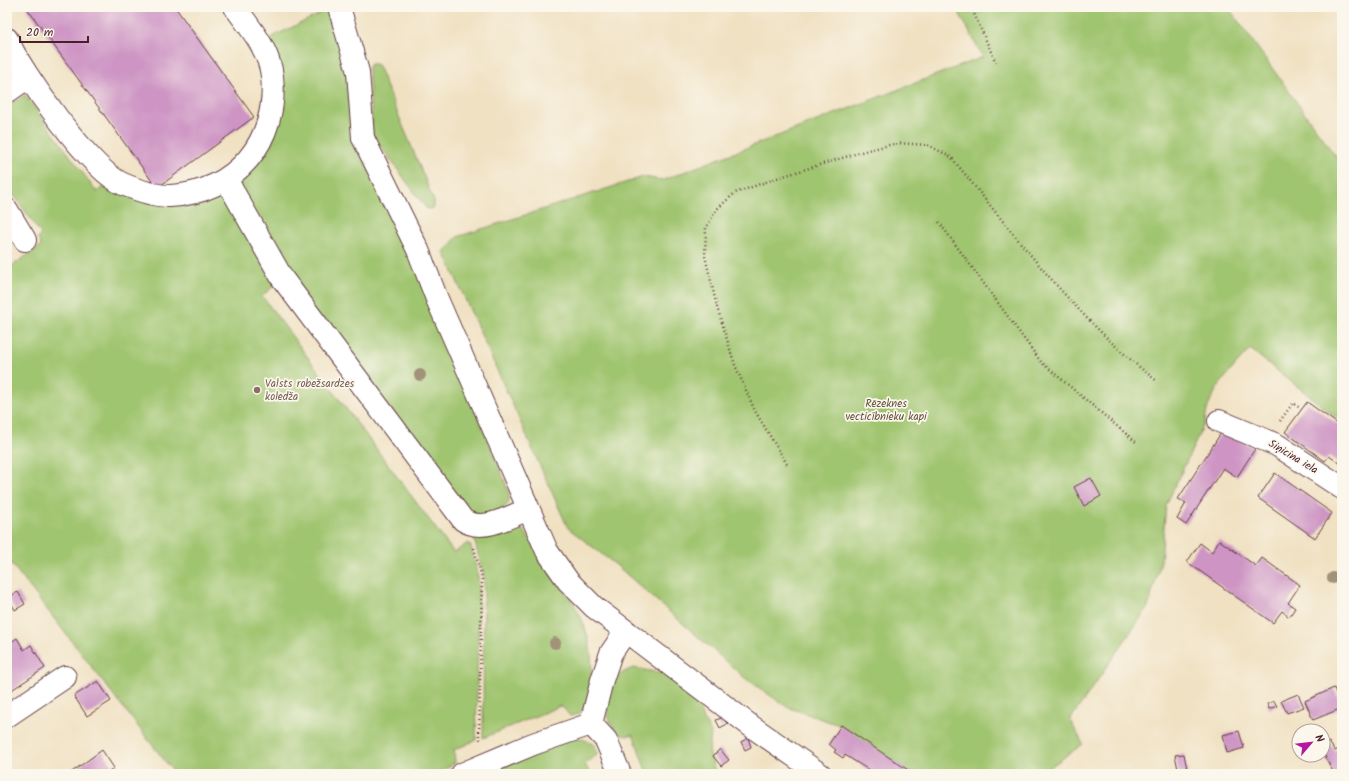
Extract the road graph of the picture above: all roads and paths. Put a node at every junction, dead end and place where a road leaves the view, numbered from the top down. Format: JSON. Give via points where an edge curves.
{"nodes":[{"id":1,"x":235,"y":7,"type":"edge"},
{"id":2,"x":339,"y":7,"type":"edge"},
{"id":3,"x":971,"y":7,"type":"edge"},
{"id":4,"x":7,"y":39,"type":"edge"},
{"id":5,"x":997,"y":65,"type":"dead end"},
{"id":6,"x":27,"y":78,"type":"junction"},
{"id":7,"x":7,"y":92,"type":"edge"},
{"id":8,"x":226,"y":179,"type":"junction"},
{"id":9,"x":7,"y":210,"type":"edge"},
{"id":10,"x":939,"y":222,"type":"dead end"},
{"id":11,"x":25,"y":240,"type":"dead end"},
{"id":12,"x":1157,"y":381,"type":"dead end"},
{"id":13,"x":1302,"y":409,"type":"dead end"},
{"id":14,"x":1218,"y":421,"type":"dead end"},
{"id":15,"x":1276,"y":426,"type":"dead end"},
{"id":16,"x":1137,"y":443,"type":"dead end"},
{"id":17,"x":787,"y":464,"type":"dead end"},
{"id":18,"x":1342,"y":488,"type":"edge"},
{"id":19,"x":528,"y":509,"type":"junction"},
{"id":20,"x":469,"y":524,"type":"junction"},
{"id":21,"x":626,"y":631,"type":"junction"},
{"id":22,"x":65,"y":677,"type":"dead end"},
{"id":23,"x":7,"y":716,"type":"edge"},
{"id":24,"x":591,"y":724,"type":"junction"},
{"id":25,"x":488,"y":763,"type":"junction"},
{"id":26,"x":462,"y":774,"type":"edge"},
{"id":27,"x":620,"y":774,"type":"edge"},
{"id":28,"x":820,"y":774,"type":"edge"}],
"edges":[{"from":1,"to":8,"type":"street","via":[[266,54],[272,75],[272,104],[265,132],[256,150]]},
{"from":2,"to":19,"type":"street","via":[[358,72],[362,138],[418,250]]},
{"from":3,"to":5,"type":"path"},
{"from":4,"to":6,"type":"street"},
{"from":6,"to":7,"type":"street"},
{"from":6,"to":8,"type":"street","via":[[99,166],[121,183],[145,192],[168,196],[200,192]]},
{"from":8,"to":20,"type":"street","via":[[282,278],[457,513]]},
{"from":9,"to":11,"type":"street"},
{"from":10,"to":16,"type":"path","via":[[1041,362]]},
{"from":12,"to":17,"type":"path","via":[[1127,358],[1064,295],[951,157],[928,145],[898,143],[777,178],[735,193],[717,209],[706,228],[705,256],[735,365],[755,411]]},
{"from":13,"to":15,"type":"path","via":[[1293,402]]},
{"from":14,"to":18,"type":"street","name":"Siņicina iela","via":[[1277,445]]},
{"from":19,"to":20,"type":"street","via":[[493,522],[476,526]]},
{"from":19,"to":21,"type":"street","via":[[547,551],[568,581],[594,607]]},
{"from":20,"to":25,"type":"path","via":[[467,530],[482,578],[479,737]]},
{"from":21,"to":24,"type":"street","via":[[611,654]]},
{"from":21,"to":28,"type":"street","via":[[751,726]]},
{"from":22,"to":23,"type":"street"},
{"from":24,"to":25,"type":"street"},
{"from":24,"to":27,"type":"street","via":[[606,740]]},
{"from":25,"to":26,"type":"street"}]}
